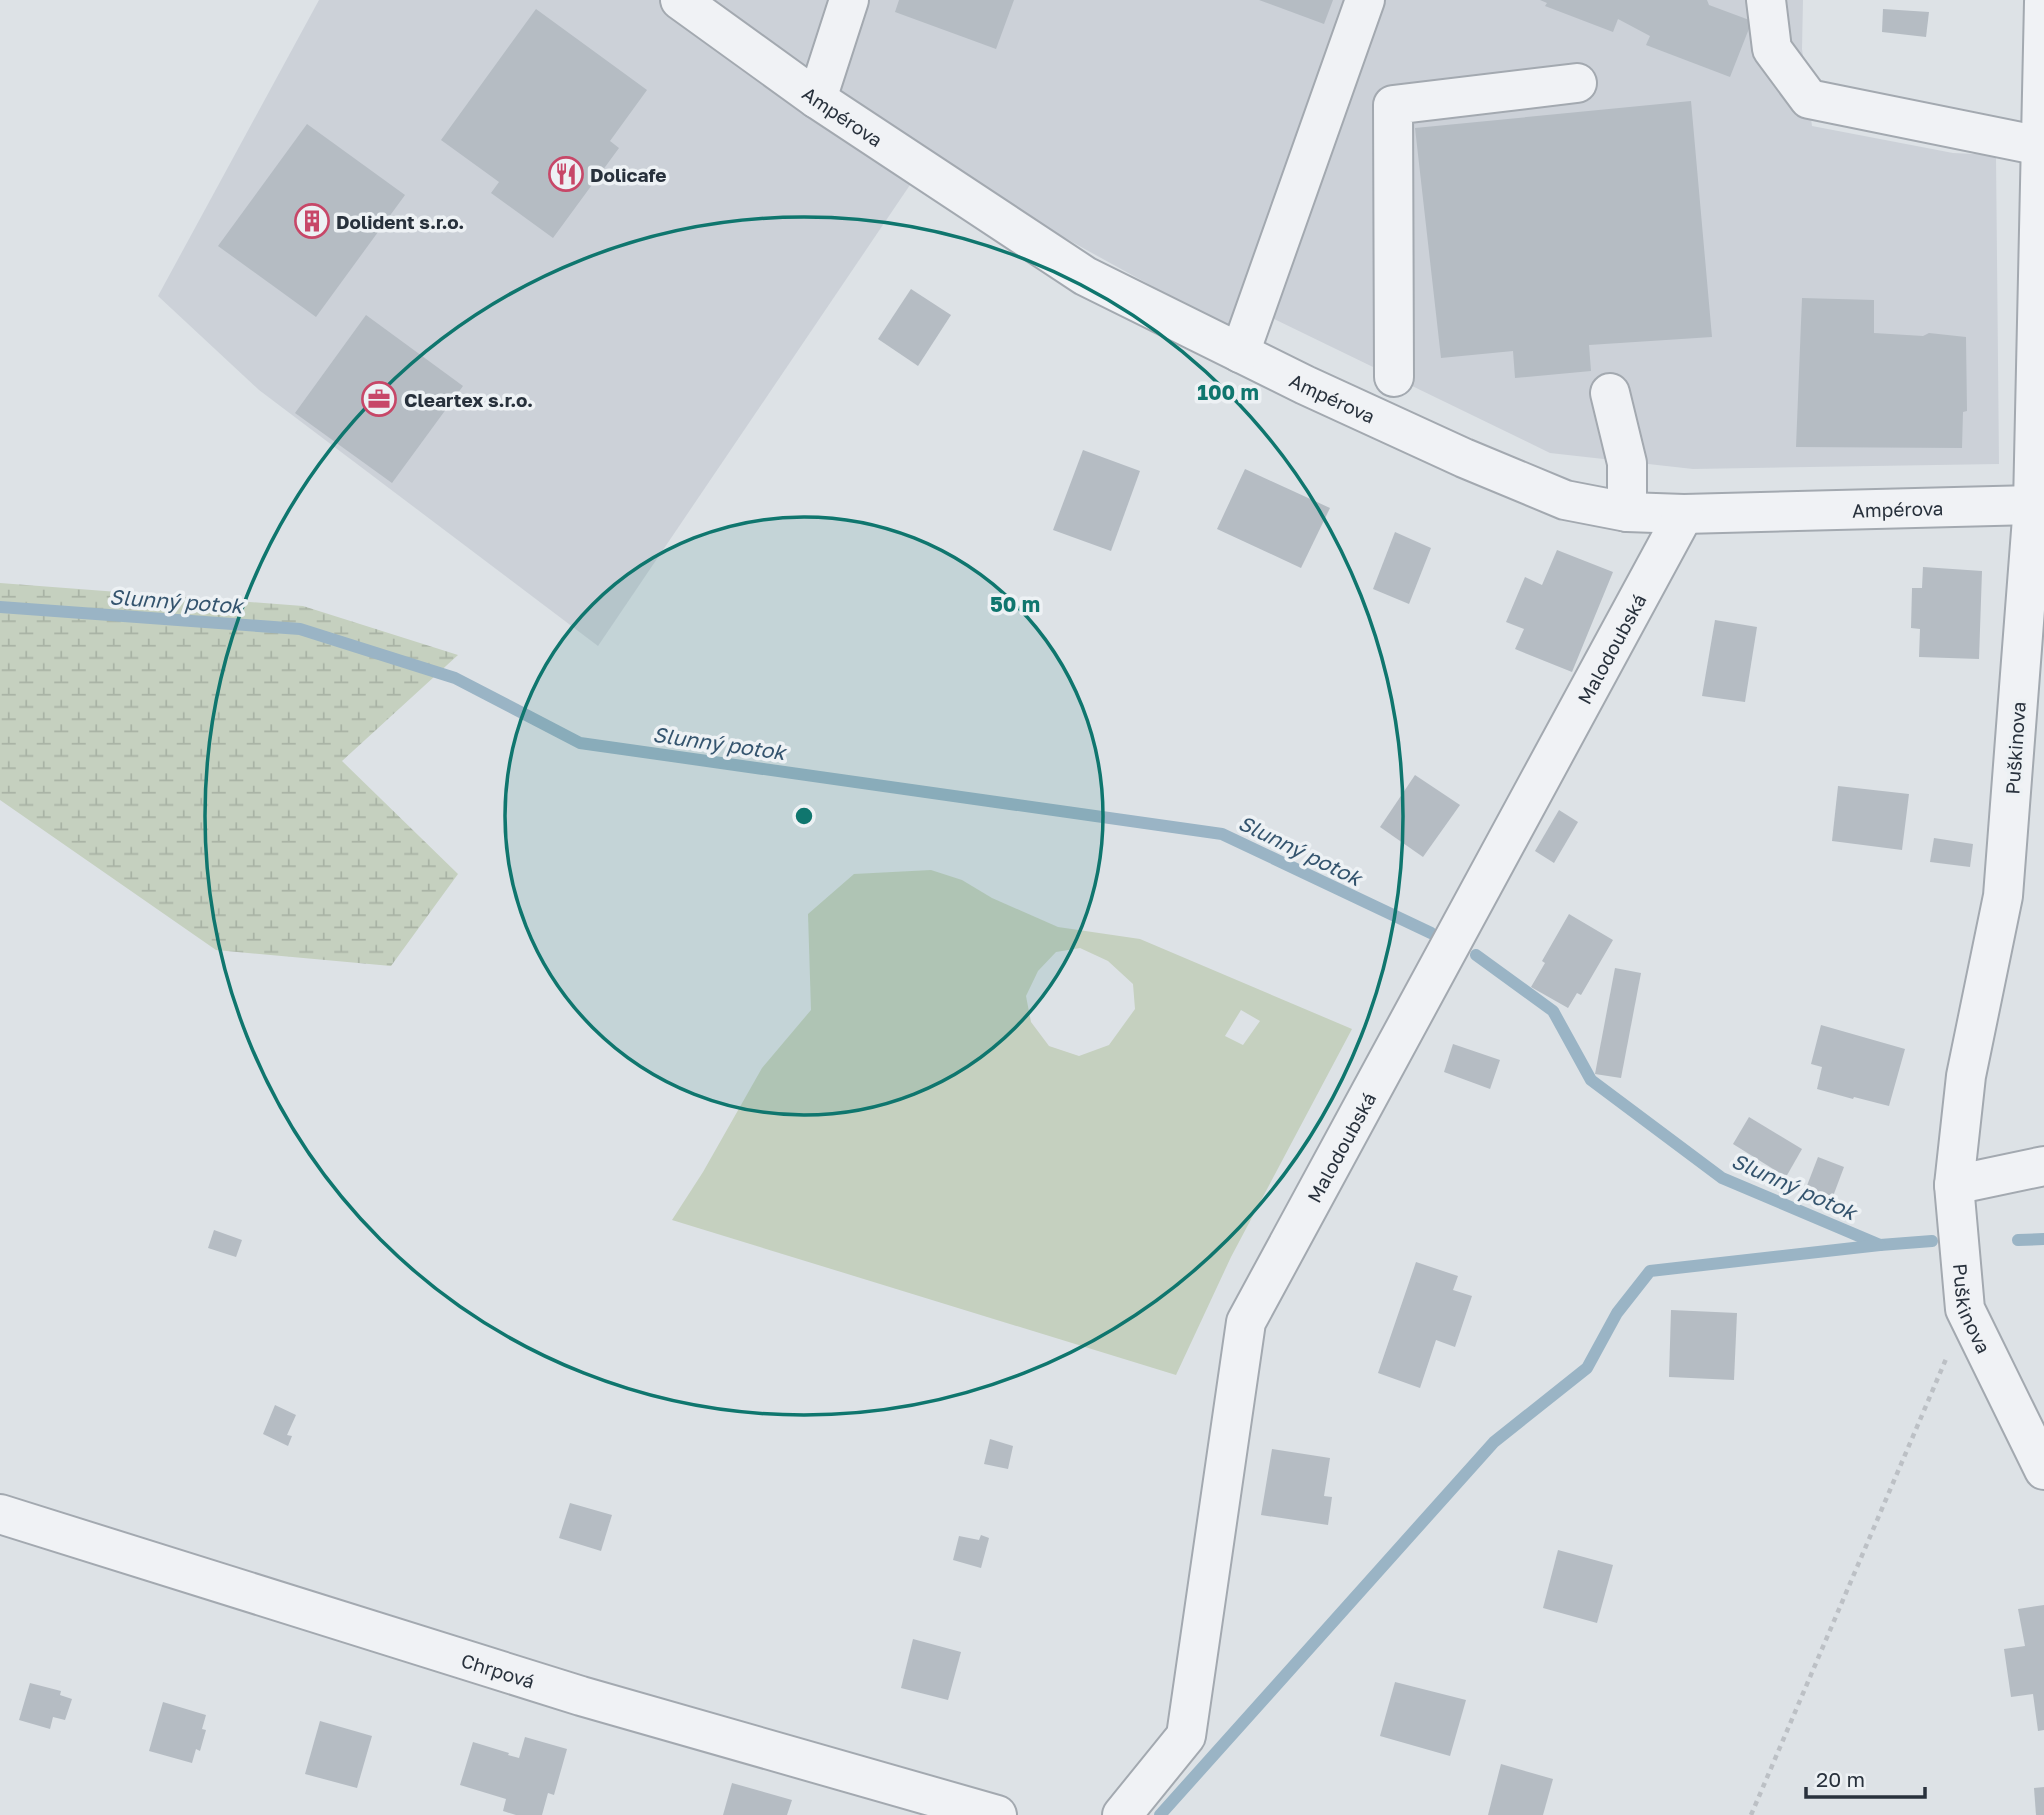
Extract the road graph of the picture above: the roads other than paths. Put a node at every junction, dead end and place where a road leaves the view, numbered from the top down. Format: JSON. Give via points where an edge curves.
{"nodes":[{"id":1,"x":680,"y":0,"type":"edge"},
{"id":2,"x":849,"y":0,"type":"edge"},
{"id":3,"x":1365,"y":0,"type":"edge"},
{"id":4,"x":1766,"y":0,"type":"edge"},
{"id":5,"x":2044,"y":2,"type":"edge"},
{"id":6,"x":1577,"y":83,"type":"dead end"},
{"id":7,"x":817,"y":99,"type":"junction"},
{"id":8,"x":2041,"y":146,"type":"junction"},
{"id":9,"x":1240,"y":353,"type":"junction"},
{"id":10,"x":1394,"y":377,"type":"dead end"},
{"id":11,"x":1610,"y":393,"type":"dead end"},
{"id":12,"x":2033,"y":505,"type":"junction"},
{"id":13,"x":1627,"y":512,"type":"junction"},
{"id":14,"x":1684,"y":514,"type":"junction"},
{"id":15,"x":2044,"y":1166,"type":"edge"},
{"id":16,"x":1954,"y":1185,"type":"junction"},
{"id":17,"x":2044,"y":1470,"type":"edge"},
{"id":18,"x":0,"y":1514,"type":"edge"},
{"id":19,"x":997,"y":1815,"type":"edge"},
{"id":20,"x":1122,"y":1815,"type":"edge"}],
"edges":[{"from":1,"to":7,"type":"street","name":"Ampérova"},
{"from":2,"to":7,"type":"street"},
{"from":3,"to":9,"type":"street"},
{"from":4,"to":8,"type":"street","via":[[1772,49],[1809,99],[1963,143]]},
{"from":5,"to":8,"type":"street","name":"Puškinova"},
{"from":6,"to":10,"type":"street","via":[[1393,105]]},
{"from":7,"to":9,"type":"street","name":"Ampérova","via":[[1085,276]]},
{"from":8,"to":12,"type":"street","name":"Puškinova"},
{"from":9,"to":13,"type":"street","name":"Ampérova","via":[[1564,500]]},
{"from":11,"to":13,"type":"street","via":[[1627,463]]},
{"from":12,"to":14,"type":"street","name":"Ampérova"},
{"from":12,"to":16,"type":"street","name":"Puškinova","via":[[2003,896],[1966,1076]]},
{"from":13,"to":14,"type":"street","name":"Ampérova"},
{"from":14,"to":20,"type":"street","name":"Malodoubská","via":[[1246,1322],[1186,1736]]},
{"from":15,"to":16,"type":"street"},
{"from":16,"to":17,"type":"street","name":"Puškinova","via":[[1965,1309]]},
{"from":18,"to":19,"type":"street","name":"Chrpová","via":[[581,1696]]}]}
